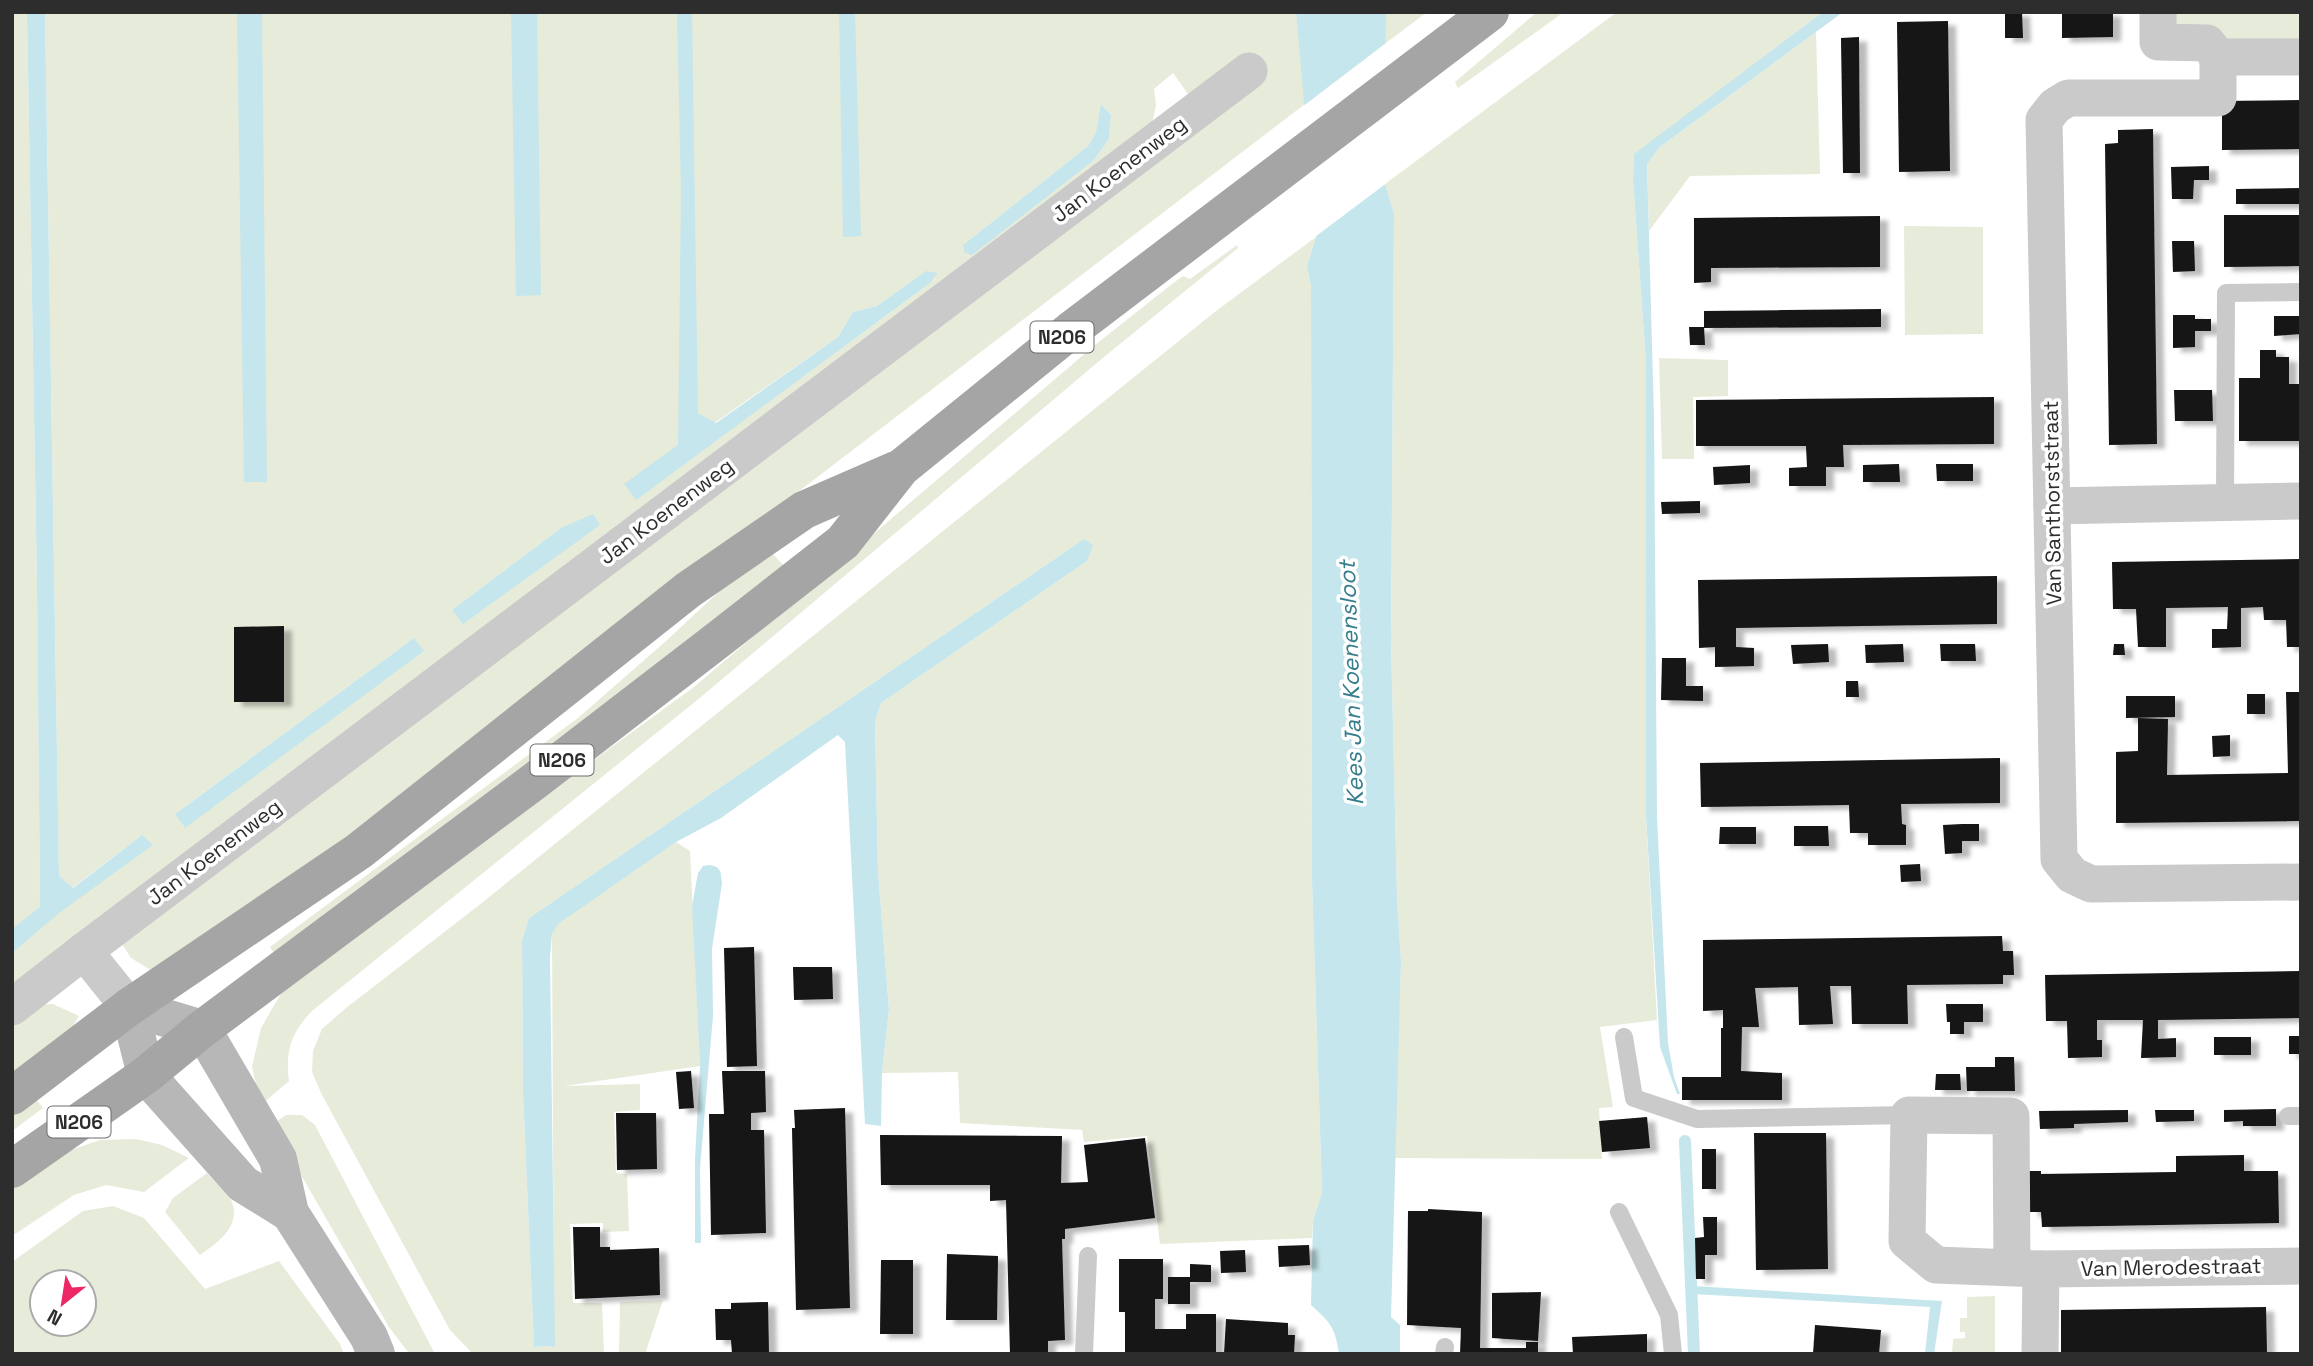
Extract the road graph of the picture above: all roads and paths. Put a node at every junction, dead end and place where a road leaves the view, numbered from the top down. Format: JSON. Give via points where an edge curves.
{"nodes":[{"id":1,"x":2158,"y":12,"type":"edge"},
{"id":2,"x":1478,"y":21,"type":"edge"},
{"id":3,"x":2218,"y":57,"type":"junction"},
{"id":4,"x":2301,"y":57,"type":"edge"},
{"id":5,"x":1249,"y":71,"type":"dead end"},
{"id":6,"x":2301,"y":292,"type":"edge"},
{"id":7,"x":901,"y":468,"type":"junction"},
{"id":8,"x":2301,"y":501,"type":"edge"},
{"id":9,"x":2225,"y":502,"type":"junction"},
{"id":10,"x":2052,"y":506,"type":"junction"},
{"id":11,"x":2301,"y":882,"type":"edge"},
{"id":12,"x":84,"y":951,"type":"junction"},
{"id":13,"x":12,"y":1007,"type":"edge"},
{"id":14,"x":130,"y":1007,"type":"junction"},
{"id":15,"x":202,"y":1030,"type":"junction"},
{"id":16,"x":1624,"y":1037,"type":"dead end"},
{"id":17,"x":146,"y":1075,"type":"junction"},
{"id":18,"x":12,"y":1096,"type":"edge"},
{"id":19,"x":1909,"y":1115,"type":"junction"},
{"id":20,"x":12,"y":1170,"type":"edge"},
{"id":21,"x":1619,"y":1212,"type":"dead end"},
{"id":22,"x":290,"y":1213,"type":"junction"},
{"id":23,"x":1088,"y":1256,"type":"dead end"},
{"id":24,"x":2301,"y":1266,"type":"edge"},
{"id":25,"x":2027,"y":1269,"type":"junction"},
{"id":26,"x":376,"y":1354,"type":"edge"},
{"id":27,"x":1084,"y":1354,"type":"edge"},
{"id":28,"x":1674,"y":1354,"type":"edge"},
{"id":29,"x":2040,"y":1354,"type":"edge"}],
"edges":[{"from":1,"to":3,"type":"street","via":[[2158,42],[2207,43]]},
{"from":2,"to":7,"type":"main road","number":"N206","via":[[1227,209]]},
{"from":3,"to":4,"type":"street"},
{"from":3,"to":10,"type":"street","name":"Van Santhorststraat","via":[[2218,98],[2068,98],[2044,120]]},
{"from":5,"to":12,"type":"street","name":"Jan Koenenweg"},
{"from":6,"to":9,"type":"lane","via":[[2226,293]]},
{"from":7,"to":14,"type":"main road","number":"N206","via":[[804,510],[688,590],[359,851]]},
{"from":7,"to":15,"type":"main road","number":"N206","via":[[843,542]]},
{"from":8,"to":9,"type":"street"},
{"from":9,"to":10,"type":"street"},
{"from":10,"to":11,"type":"street","name":"Van Santhorststraat","via":[[2059,859],[2072,875],[2091,884]]},
{"from":12,"to":13,"type":"street","name":"Jan Koenenweg"},
{"from":12,"to":14,"type":"street"},
{"from":14,"to":15,"type":"street"},
{"from":14,"to":17,"type":"street"},
{"from":14,"to":18,"type":"main road","number":"N206"},
{"from":15,"to":17,"type":"main road","number":"N206"},
{"from":15,"to":22,"type":"street","via":[[278,1159]]},
{"from":16,"to":19,"type":"lane","via":[[1634,1098],[1697,1119]]},
{"from":17,"to":20,"type":"main road","number":"N206"},
{"from":17,"to":22,"type":"street","via":[[243,1185]]},
{"from":19,"to":25,"type":"street","name":"Van Merodestraat","via":[[1907,1241],[1936,1265]]},
{"from":19,"to":25,"type":"street","via":[[2011,1116]]},
{"from":21,"to":28,"type":"lane","via":[[1669,1315]]},
{"from":22,"to":26,"type":"street"},
{"from":23,"to":27,"type":"lane"},
{"from":24,"to":25,"type":"street","name":"Van Merodestraat"},
{"from":25,"to":29,"type":"street"}]}
